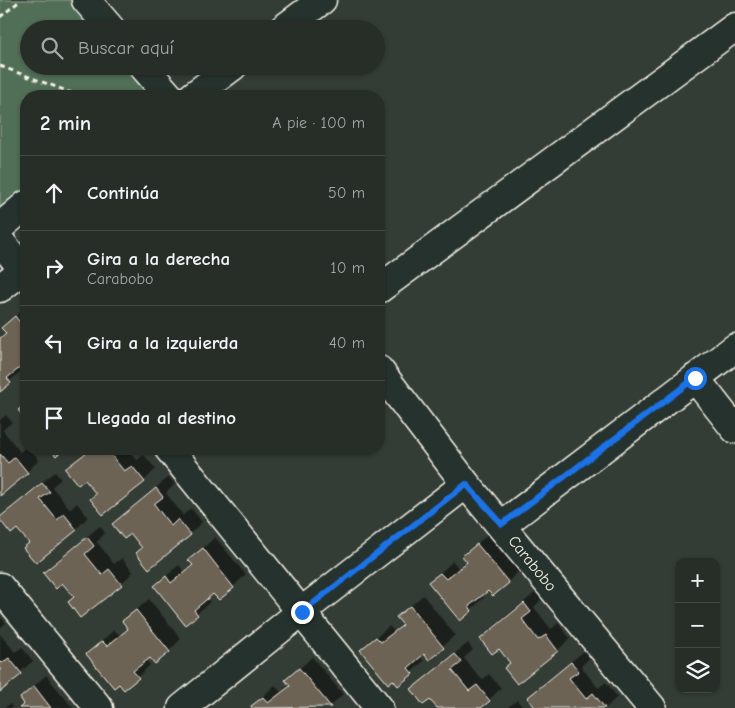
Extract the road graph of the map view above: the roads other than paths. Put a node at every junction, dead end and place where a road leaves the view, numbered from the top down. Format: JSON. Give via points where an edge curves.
{"nodes":[{"id":1,"x":86,"y":0,"type":"edge"},
{"id":2,"x":322,"y":0,"type":"edge"},
{"id":3,"x":103,"y":20,"type":"edge"},
{"id":4,"x":295,"y":20,"type":"edge"},
{"id":5,"x":735,"y":27,"type":"edge"},
{"id":6,"x":150,"y":75,"type":"edge"},
{"id":7,"x":221,"y":75,"type":"edge"},
{"id":8,"x":161,"y":90,"type":"edge"},
{"id":9,"x":201,"y":90,"type":"edge"},
{"id":10,"x":20,"y":211,"type":"edge"},
{"id":11,"x":0,"y":227,"type":"edge"},
{"id":12,"x":0,"y":241,"type":"edge"},
{"id":13,"x":20,"y":264,"type":"edge"},
{"id":14,"x":20,"y":274,"type":"edge"},
{"id":15,"x":385,"y":285,"type":"edge"},
{"id":16,"x":0,"y":288,"type":"edge"},
{"id":17,"x":735,"y":348,"type":"edge"},
{"id":18,"x":385,"y":378,"type":"edge"},
{"id":19,"x":695,"y":378,"type":"junction"},
{"id":20,"x":735,"y":429,"type":"edge"},
{"id":21,"x":174,"y":455,"type":"edge"},
{"id":22,"x":466,"y":484,"type":"junction"},
{"id":23,"x":502,"y":524,"type":"junction"},
{"id":24,"x":0,"y":587,"type":"edge"},
{"id":25,"x":302,"y":612,"type":"junction"},
{"id":26,"x":100,"y":708,"type":"edge"},
{"id":27,"x":182,"y":708,"type":"edge"},
{"id":28,"x":379,"y":708,"type":"edge"},
{"id":29,"x":652,"y":708,"type":"edge"}],
"edges":[{"from":1,"to":3,"type":"street"},
{"from":2,"to":4,"type":"street"},
{"from":5,"to":15,"type":"street"},
{"from":6,"to":8,"type":"street"},
{"from":7,"to":9,"type":"street"},
{"from":10,"to":11,"type":"street"},
{"from":12,"to":13,"type":"street"},
{"from":14,"to":16,"type":"street"},
{"from":17,"to":19,"type":"street"},
{"from":18,"to":22,"type":"street","name":"Carabobo"},
{"from":19,"to":20,"type":"street"},
{"from":19,"to":23,"type":"street"},
{"from":21,"to":25,"type":"street"},
{"from":22,"to":23,"type":"street","name":"Carabobo"},
{"from":22,"to":25,"type":"street"},
{"from":23,"to":29,"type":"street","name":"Carabobo"},
{"from":24,"to":26,"type":"street"},
{"from":25,"to":27,"type":"street"},
{"from":25,"to":28,"type":"street"}]}
